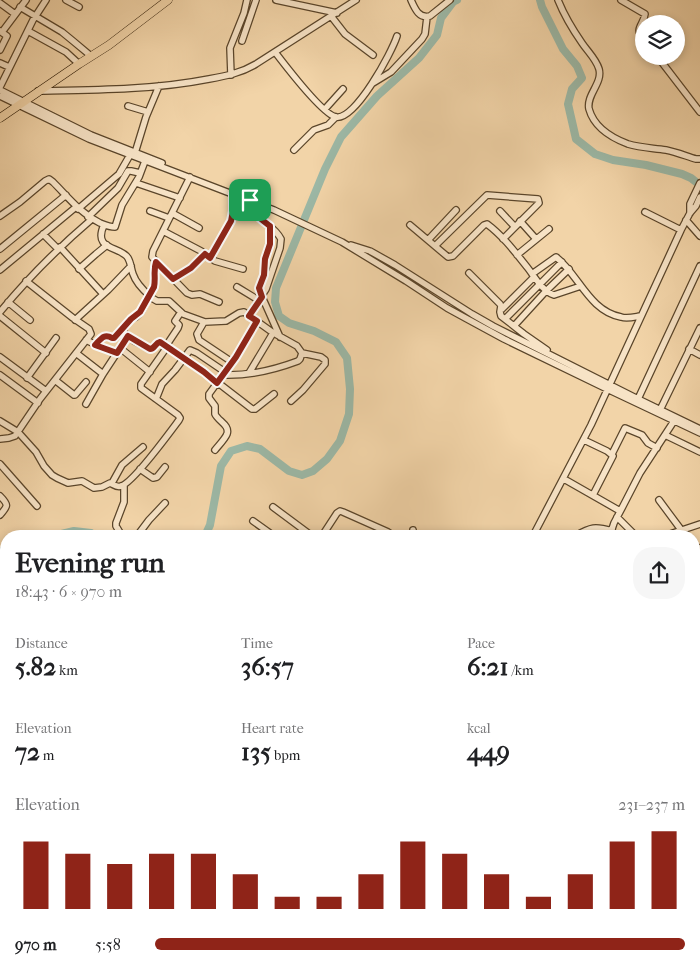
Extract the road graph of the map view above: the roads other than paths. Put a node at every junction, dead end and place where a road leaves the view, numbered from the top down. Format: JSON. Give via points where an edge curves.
{"nodes":[{"id":1,"x":26,"y":0,"type":"edge"},
{"id":2,"x":46,"y":0,"type":"edge"},
{"id":3,"x":66,"y":0,"type":"edge"},
{"id":4,"x":168,"y":0,"type":"edge"},
{"id":5,"x":248,"y":0,"type":"edge"},
{"id":6,"x":256,"y":0,"type":"edge"},
{"id":7,"x":276,"y":0,"type":"edge"},
{"id":8,"x":356,"y":0,"type":"edge"},
{"id":9,"x":411,"y":0,"type":"edge"},
{"id":10,"x":450,"y":0,"type":"edge"},
{"id":11,"x":558,"y":0,"type":"edge"},
{"id":12,"x":621,"y":0,"type":"edge"},
{"id":13,"x":0,"y":3,"type":"edge"},
{"id":14,"x":20,"y":7,"type":"junction"},
{"id":15,"x":80,"y":7,"type":"dead end"},
{"id":16,"x":15,"y":14,"type":"junction"},
{"id":17,"x":334,"y":15,"type":"junction"},
{"id":18,"x":645,"y":15,"type":"edge"},
{"id":19,"x":36,"y":16,"type":"junction"},
{"id":20,"x":427,"y":17,"type":"junction"},
{"id":21,"x":28,"y":30,"type":"junction"},
{"id":22,"x":1,"y":31,"type":"edge"},
{"id":23,"x":397,"y":36,"type":"dead end"},
{"id":24,"x":242,"y":41,"type":"dead end"},
{"id":25,"x":0,"y":50,"type":"edge"},
{"id":26,"x":275,"y":52,"type":"junction"},
{"id":27,"x":373,"y":55,"type":"dead end"},
{"id":28,"x":91,"y":56,"type":"junction"},
{"id":29,"x":0,"y":63,"type":"edge"},
{"id":30,"x":79,"y":64,"type":"junction"},
{"id":31,"x":664,"y":65,"type":"edge"},
{"id":32,"x":9,"y":67,"type":"junction"},
{"id":33,"x":231,"y":75,"type":"junction"},
{"id":34,"x":373,"y":83,"type":"junction"},
{"id":35,"x":159,"y":86,"type":"junction"},
{"id":36,"x":0,"y":89,"type":"edge"},
{"id":37,"x":343,"y":90,"type":"dead end"},
{"id":38,"x":38,"y":92,"type":"junction"},
{"id":39,"x":0,"y":96,"type":"edge"},
{"id":40,"x":21,"y":103,"type":"junction"},
{"id":41,"x":128,"y":106,"type":"dead end"},
{"id":42,"x":325,"y":109,"type":"junction"},
{"id":43,"x":148,"y":112,"type":"junction"},
{"id":44,"x":700,"y":112,"type":"edge"},
{"id":45,"x":336,"y":117,"type":"junction"},
{"id":46,"x":0,"y":118,"type":"edge"},
{"id":47,"x":294,"y":150,"type":"dead end"},
{"id":48,"x":133,"y":154,"type":"junction"},
{"id":49,"x":700,"y":158,"type":"edge"},
{"id":50,"x":145,"y":161,"type":"junction"},
{"id":51,"x":140,"y":173,"type":"junction"},
{"id":52,"x":190,"y":177,"type":"junction"},
{"id":53,"x":136,"y":183,"type":"junction"},
{"id":54,"x":700,"y":183,"type":"edge"},
{"id":55,"x":233,"y":194,"type":"junction"},
{"id":56,"x":66,"y":195,"type":"junction"},
{"id":57,"x":700,"y":197,"type":"edge"},
{"id":58,"x":180,"y":198,"type":"junction"},
{"id":59,"x":250,"y":200,"type":"junction"},
{"id":60,"x":693,"y":205,"type":"junction"},
{"id":61,"x":77,"y":208,"type":"junction"},
{"id":62,"x":274,"y":210,"type":"junction"},
{"id":63,"x":456,"y":210,"type":"dead end"},
{"id":64,"x":150,"y":211,"type":"dead end"},
{"id":65,"x":500,"y":211,"type":"dead end"},
{"id":66,"x":644,"y":212,"type":"dead end"},
{"id":67,"x":0,"y":216,"type":"edge"},
{"id":68,"x":171,"y":216,"type":"junction"},
{"id":69,"x":90,"y":218,"type":"junction"},
{"id":70,"x":686,"y":220,"type":"junction"},
{"id":71,"x":520,"y":222,"type":"junction"},
{"id":72,"x":104,"y":225,"type":"junction"},
{"id":73,"x":410,"y":225,"type":"dead end"},
{"id":74,"x":270,"y":226,"type":"junction"},
{"id":75,"x":515,"y":226,"type":"junction"},
{"id":76,"x":199,"y":228,"type":"dead end"},
{"id":77,"x":549,"y":229,"type":"dead end"},
{"id":78,"x":680,"y":230,"type":"junction"},
{"id":79,"x":163,"y":231,"type":"junction"},
{"id":80,"x":44,"y":234,"type":"junction"},
{"id":81,"x":700,"y":236,"type":"edge"},
{"id":82,"x":503,"y":239,"type":"junction"},
{"id":83,"x":536,"y":239,"type":"junction"},
{"id":84,"x":428,"y":240,"type":"junction"},
{"id":85,"x":342,"y":242,"type":"junction"},
{"id":86,"x":107,"y":245,"type":"junction"},
{"id":87,"x":435,"y":246,"type":"junction"},
{"id":88,"x":1,"y":247,"type":"edge"},
{"id":89,"x":59,"y":248,"type":"junction"},
{"id":90,"x":517,"y":255,"type":"junction"},
{"id":91,"x":208,"y":256,"type":"junction"},
{"id":92,"x":156,"y":262,"type":"junction"},
{"id":93,"x":562,"y":262,"type":"junction"},
{"id":94,"x":131,"y":266,"type":"junction"},
{"id":95,"x":700,"y":266,"type":"edge"},
{"id":96,"x":79,"y":269,"type":"junction"},
{"id":97,"x":243,"y":269,"type":"dead end"},
{"id":98,"x":569,"y":269,"type":"junction"},
{"id":99,"x":0,"y":270,"type":"edge"},
{"id":100,"x":469,"y":273,"type":"dead end"},
{"id":101,"x":533,"y":276,"type":"junction"},
{"id":102,"x":173,"y":279,"type":"junction"},
{"id":103,"x":26,"y":281,"type":"junction"},
{"id":104,"x":540,"y":284,"type":"junction"},
{"id":105,"x":581,"y":286,"type":"junction"},
{"id":106,"x":237,"y":287,"type":"dead end"},
{"id":107,"x":546,"y":291,"type":"junction"},
{"id":108,"x":103,"y":294,"type":"junction"},
{"id":109,"x":150,"y":296,"type":"junction"},
{"id":110,"x":261,"y":299,"type":"junction"},
{"id":111,"x":8,"y":302,"type":"junction"},
{"id":112,"x":219,"y":302,"type":"dead end"},
{"id":113,"x":502,"y":309,"type":"junction"},
{"id":114,"x":0,"y":312,"type":"edge"},
{"id":115,"x":181,"y":312,"type":"junction"},
{"id":116,"x":0,"y":316,"type":"edge"},
{"id":117,"x":249,"y":316,"type":"junction"},
{"id":118,"x":640,"y":316,"type":"junction"},
{"id":119,"x":506,"y":319,"type":"junction"},
{"id":120,"x":30,"y":320,"type":"dead end"},
{"id":121,"x":75,"y":320,"type":"junction"},
{"id":122,"x":257,"y":321,"type":"junction"},
{"id":123,"x":204,"y":322,"type":"junction"},
{"id":124,"x":514,"y":326,"type":"junction"},
{"id":125,"x":121,"y":330,"type":"junction"},
{"id":126,"x":699,"y":332,"type":"edge"},
{"id":127,"x":272,"y":333,"type":"junction"},
{"id":128,"x":128,"y":336,"type":"junction"},
{"id":129,"x":280,"y":337,"type":"junction"},
{"id":130,"x":56,"y":338,"type":"dead end"},
{"id":131,"x":86,"y":340,"type":"junction"},
{"id":132,"x":95,"y":345,"type":"junction"},
{"id":133,"x":166,"y":346,"type":"junction"},
{"id":134,"x":689,"y":350,"type":"junction"},
{"id":135,"x":118,"y":351,"type":"junction"},
{"id":136,"x":46,"y":353,"type":"junction"},
{"id":137,"x":76,"y":353,"type":"junction"},
{"id":138,"x":302,"y":353,"type":"junction"},
{"id":139,"x":700,"y":355,"type":"edge"},
{"id":140,"x":0,"y":357,"type":"edge"},
{"id":141,"x":184,"y":358,"type":"junction"},
{"id":142,"x":557,"y":358,"type":"junction"},
{"id":143,"x":232,"y":362,"type":"junction"},
{"id":144,"x":150,"y":372,"type":"junction"},
{"id":145,"x":224,"y":373,"type":"junction"},
{"id":146,"x":103,"y":374,"type":"junction"},
{"id":147,"x":249,"y":374,"type":"junction"},
{"id":148,"x":0,"y":375,"type":"edge"},
{"id":149,"x":28,"y":378,"type":"junction"},
{"id":150,"x":55,"y":380,"type":"junction"},
{"id":151,"x":86,"y":382,"type":"dead end"},
{"id":152,"x":217,"y":383,"type":"junction"},
{"id":153,"x":609,"y":387,"type":"junction"},
{"id":154,"x":46,"y":391,"type":"junction"},
{"id":155,"x":274,"y":394,"type":"dead end"},
{"id":156,"x":156,"y":399,"type":"junction"},
{"id":157,"x":638,"y":399,"type":"junction"},
{"id":158,"x":291,"y":401,"type":"dead end"},
{"id":159,"x":38,"y":403,"type":"junction"},
{"id":160,"x":86,"y":404,"type":"dead end"},
{"id":161,"x":660,"y":410,"type":"junction"},
{"id":162,"x":0,"y":421,"type":"edge"},
{"id":163,"x":674,"y":421,"type":"junction"},
{"id":164,"x":700,"y":429,"type":"edge"},
{"id":165,"x":18,"y":432,"type":"junction"},
{"id":166,"x":700,"y":433,"type":"edge"},
{"id":167,"x":665,"y":435,"type":"junction"},
{"id":168,"x":0,"y":439,"type":"edge"},
{"id":169,"x":584,"y":440,"type":"junction"},
{"id":170,"x":143,"y":447,"type":"dead end"},
{"id":171,"x":657,"y":448,"type":"junction"},
{"id":172,"x":215,"y":450,"type":"dead end"},
{"id":173,"x":700,"y":452,"type":"edge"},
{"id":174,"x":612,"y":454,"type":"junction"},
{"id":175,"x":0,"y":464,"type":"edge"},
{"id":176,"x":165,"y":467,"type":"dead end"},
{"id":177,"x":140,"y":469,"type":"junction"},
{"id":178,"x":564,"y":479,"type":"junction"},
{"id":179,"x":112,"y":483,"type":"junction"},
{"id":180,"x":124,"y":485,"type":"junction"},
{"id":181,"x":593,"y":495,"type":"junction"},
{"id":182,"x":0,"y":496,"type":"edge"},
{"id":183,"x":659,"y":500,"type":"dead end"},
{"id":184,"x":165,"y":502,"type":"dead end"},
{"id":185,"x":37,"y":506,"type":"dead end"},
{"id":186,"x":273,"y":507,"type":"dead end"},
{"id":187,"x":619,"y":514,"type":"junction"},
{"id":188,"x":0,"y":515,"type":"edge"},
{"id":189,"x":253,"y":521,"type":"dead end"},
{"id":190,"x":700,"y":524,"type":"edge"},
{"id":191,"x":118,"y":530,"type":"edge"},
{"id":192,"x":141,"y":530,"type":"edge"},
{"id":193,"x":264,"y":530,"type":"edge"},
{"id":194,"x":304,"y":530,"type":"edge"},
{"id":195,"x":326,"y":530,"type":"edge"},
{"id":196,"x":384,"y":530,"type":"edge"},
{"id":197,"x":536,"y":530,"type":"edge"},
{"id":198,"x":586,"y":530,"type":"edge"},
{"id":199,"x":604,"y":530,"type":"edge"},
{"id":200,"x":613,"y":530,"type":"edge"},
{"id":201,"x":631,"y":530,"type":"edge"},
{"id":202,"x":681,"y":530,"type":"edge"},
{"id":203,"x":685,"y":530,"type":"edge"}],
"edges":[{"from":1,"to":14,"type":"street"},
{"from":2,"to":19,"type":"street"},
{"from":3,"to":15,"type":"street"},
{"from":4,"to":28,"type":"main road"},
{"from":5,"to":33,"type":"street","via":[[230,48]]},
{"from":6,"to":24,"type":"street"},
{"from":7,"to":17,"type":"street"},
{"from":8,"to":17,"type":"street"},
{"from":9,"to":20,"type":"street","via":[[418,14]]},
{"from":10,"to":20,"type":"street"},
{"from":11,"to":49,"type":"street","via":[[598,68],[599,76],[589,105],[598,125],[628,143]]},
{"from":12,"to":18,"type":"street"},
{"from":13,"to":16,"type":"street"},
{"from":14,"to":16,"type":"street"},
{"from":14,"to":19,"type":"street"},
{"from":16,"to":22,"type":"street"},
{"from":17,"to":26,"type":"street"},
{"from":17,"to":27,"type":"street","via":[[345,34]]},
{"from":19,"to":21,"type":"street"},
{"from":19,"to":28,"type":"street"},
{"from":20,"to":34,"type":"street","via":[[426,34],[422,39],[391,72]]},
{"from":21,"to":30,"type":"street","via":[[66,52]]},
{"from":21,"to":32,"type":"street"},
{"from":22,"to":25,"type":"street","via":[[7,36]]},
{"from":23,"to":34,"type":"street"},
{"from":26,"to":33,"type":"street"},
{"from":26,"to":42,"type":"street"},
{"from":28,"to":30,"type":"main road"},
{"from":29,"to":32,"type":"street"},
{"from":30,"to":38,"type":"main road"},
{"from":31,"to":44,"type":"street"},
{"from":32,"to":36,"type":"street"},
{"from":33,"to":35,"type":"street"},
{"from":34,"to":45,"type":"street","via":[[357,105],[344,116]]},
{"from":35,"to":38,"type":"street"},
{"from":35,"to":43,"type":"street"},
{"from":36,"to":40,"type":"street"},
{"from":37,"to":42,"type":"street"},
{"from":38,"to":40,"type":"main road"},
{"from":39,"to":40,"type":"street"},
{"from":40,"to":46,"type":"main road"},
{"from":40,"to":48,"type":"street"},
{"from":41,"to":43,"type":"street"},
{"from":42,"to":45,"type":"street"},
{"from":43,"to":48,"type":"street"},
{"from":45,"to":47,"type":"street","via":[[328,125],[314,130]]},
{"from":48,"to":50,"type":"street"},
{"from":48,"to":61,"type":"street","via":[[118,174]]},
{"from":48,"to":62,"type":"street","via":[[264,202]]},
{"from":50,"to":51,"type":"street"},
{"from":50,"to":52,"type":"street"},
{"from":51,"to":53,"type":"street"},
{"from":51,"to":69,"type":"street","via":[[128,171],[118,188]]},
{"from":52,"to":55,"type":"street"},
{"from":52,"to":58,"type":"street"},
{"from":53,"to":58,"type":"street"},
{"from":53,"to":72,"type":"street","via":[[122,205],[115,227]]},
{"from":54,"to":60,"type":"street"},
{"from":55,"to":59,"type":"street"},
{"from":55,"to":91,"type":"street","via":[[231,221]]},
{"from":56,"to":61,"type":"street"},
{"from":56,"to":67,"type":"street","via":[[47,180]]},
{"from":56,"to":88,"type":"street"},
{"from":57,"to":60,"type":"street"},
{"from":58,"to":68,"type":"street"},
{"from":59,"to":62,"type":"street"},
{"from":59,"to":74,"type":"street","via":[[255,214]]},
{"from":60,"to":70,"type":"street"},
{"from":61,"to":69,"type":"street"},
{"from":61,"to":80,"type":"street"},
{"from":62,"to":85,"type":"street"},
{"from":63,"to":84,"type":"street"},
{"from":64,"to":68,"type":"street"},
{"from":65,"to":75,"type":"street"},
{"from":66,"to":78,"type":"street"},
{"from":68,"to":76,"type":"street"},
{"from":68,"to":79,"type":"street"},
{"from":69,"to":72,"type":"street"},
{"from":69,"to":89,"type":"street"},
{"from":70,"to":78,"type":"street"},
{"from":70,"to":81,"type":"street"},
{"from":71,"to":75,"type":"street"},
{"from":71,"to":83,"type":"street"},
{"from":71,"to":87,"type":"street","via":[[539,203],[538,199],[488,194]]},
{"from":72,"to":86,"type":"street","via":[[101,237]]},
{"from":73,"to":84,"type":"street"},
{"from":74,"to":110,"type":"street","via":[[270,244],[259,288]]},
{"from":74,"to":110,"type":"street","via":[[281,237],[281,242]]},
{"from":75,"to":82,"type":"street"},
{"from":77,"to":83,"type":"street"},
{"from":78,"to":118,"type":"street"},
{"from":79,"to":91,"type":"street"},
{"from":79,"to":92,"type":"street","via":[[152,254]]},
{"from":80,"to":89,"type":"street"},
{"from":80,"to":99,"type":"street"},
{"from":82,"to":87,"type":"street","via":[[485,224],[453,256],[447,256]]},
{"from":82,"to":90,"type":"street"},
{"from":83,"to":90,"type":"street"},
{"from":84,"to":87,"type":"street"},
{"from":85,"to":142,"type":"street","via":[[370,251],[479,318]]},
{"from":85,"to":153,"type":"street","via":[[447,308],[504,339]]},
{"from":86,"to":94,"type":"street","via":[[125,254]]},
{"from":86,"to":96,"type":"street"},
{"from":89,"to":96,"type":"street"},
{"from":89,"to":103,"type":"street"},
{"from":90,"to":101,"type":"street"},
{"from":91,"to":97,"type":"street"},
{"from":91,"to":102,"type":"street"},
{"from":92,"to":102,"type":"street"},
{"from":92,"to":109,"type":"street"},
{"from":93,"to":98,"type":"street"},
{"from":93,"to":101,"type":"street","via":[[555,257]]},
{"from":93,"to":104,"type":"street"},
{"from":94,"to":108,"type":"street"},
{"from":94,"to":109,"type":"street","via":[[141,288]]},
{"from":95,"to":157,"type":"street"},
{"from":96,"to":108,"type":"street"},
{"from":98,"to":105,"type":"street"},
{"from":98,"to":107,"type":"street"},
{"from":100,"to":113,"type":"street"},
{"from":101,"to":104,"type":"street"},
{"from":101,"to":113,"type":"street"},
{"from":102,"to":112,"type":"street","via":[[189,295],[200,294]]},
{"from":103,"to":111,"type":"street"},
{"from":103,"to":121,"type":"street"},
{"from":104,"to":107,"type":"street"},
{"from":104,"to":119,"type":"street"},
{"from":105,"to":107,"type":"street","via":[[554,295]]},
{"from":105,"to":118,"type":"street","via":[[600,308],[623,318]]},
{"from":106,"to":110,"type":"street"},
{"from":107,"to":124,"type":"street"},
{"from":108,"to":121,"type":"street"},
{"from":109,"to":115,"type":"street","via":[[157,301],[169,301]]},
{"from":109,"to":125,"type":"street","via":[[140,312]]},
{"from":110,"to":117,"type":"street"},
{"from":110,"to":129,"type":"street"},
{"from":111,"to":114,"type":"street"},
{"from":111,"to":120,"type":"street"},
{"from":113,"to":119,"type":"street","via":[[500,314]]},
{"from":115,"to":123,"type":"street"},
{"from":115,"to":133,"type":"street","via":[[175,321],[178,328]]},
{"from":116,"to":136,"type":"street"},
{"from":117,"to":122,"type":"street"},
{"from":117,"to":123,"type":"street","via":[[241,312],[226,321]]},
{"from":118,"to":153,"type":"street"},
{"from":119,"to":124,"type":"street"},
{"from":121,"to":131,"type":"street","via":[[90,331]]},
{"from":122,"to":127,"type":"street"},
{"from":122,"to":143,"type":"street"},
{"from":123,"to":143,"type":"street","via":[[197,334],[198,340]]},
{"from":124,"to":142,"type":"street"},
{"from":125,"to":128,"type":"street"},
{"from":125,"to":132,"type":"street","via":[[114,338],[105,336]]},
{"from":126,"to":134,"type":"street"},
{"from":127,"to":129,"type":"street"},
{"from":127,"to":147,"type":"street"},
{"from":128,"to":133,"type":"street","via":[[150,349],[159,342]]},
{"from":128,"to":135,"type":"street"},
{"from":129,"to":138,"type":"street","via":[[297,346]]},
{"from":130,"to":136,"type":"street"},
{"from":131,"to":132,"type":"street"},
{"from":131,"to":137,"type":"street"},
{"from":132,"to":135,"type":"street"},
{"from":133,"to":141,"type":"street"},
{"from":133,"to":144,"type":"street"},
{"from":134,"to":139,"type":"street"},
{"from":134,"to":161,"type":"street"},
{"from":135,"to":144,"type":"street"},
{"from":135,"to":146,"type":"street"},
{"from":136,"to":149,"type":"street"},
{"from":137,"to":146,"type":"street"},
{"from":137,"to":150,"type":"street"},
{"from":138,"to":147,"type":"street","via":[[298,360]]},
{"from":138,"to":158,"type":"street","via":[[322,357],[325,364]]},
{"from":140,"to":149,"type":"street"},
{"from":141,"to":145,"type":"street","via":[[192,350]]},
{"from":141,"to":152,"type":"street"},
{"from":141,"to":156,"type":"street","via":[[162,384]]},
{"from":142,"to":153,"type":"street"},
{"from":143,"to":145,"type":"street"},
{"from":144,"to":156,"type":"street","via":[[141,388]]},
{"from":145,"to":147,"type":"street"},
{"from":145,"to":152,"type":"street"},
{"from":146,"to":160,"type":"street"},
{"from":148,"to":159,"type":"street"},
{"from":149,"to":154,"type":"street"},
{"from":150,"to":151,"type":"street","via":[[74,395]]},
{"from":150,"to":154,"type":"street"},
{"from":152,"to":155,"type":"street","via":[[252,409]]},
{"from":152,"to":172,"type":"street","via":[[209,398],[215,406],[216,416],[228,431]]},
{"from":153,"to":157,"type":"street"},
{"from":153,"to":163,"type":"street"},
{"from":153,"to":169,"type":"street"},
{"from":154,"to":159,"type":"street"},
{"from":156,"to":177,"type":"street","via":[[180,418]]},
{"from":157,"to":161,"type":"street"},
{"from":159,"to":165,"type":"street"},
{"from":161,"to":164,"type":"street"},
{"from":162,"to":165,"type":"street"},
{"from":163,"to":166,"type":"street"},
{"from":163,"to":167,"type":"street"},
{"from":165,"to":168,"type":"street","via":[[12,438]]},
{"from":165,"to":179,"type":"street","via":[[57,478],[85,482],[94,488]]},
{"from":167,"to":171,"type":"street"},
{"from":167,"to":173,"type":"street"},
{"from":169,"to":174,"type":"street"},
{"from":169,"to":178,"type":"street"},
{"from":170,"to":179,"type":"street","via":[[122,466]]},
{"from":171,"to":174,"type":"street","via":[[642,435],[625,428]]},
{"from":171,"to":187,"type":"street"},
{"from":174,"to":181,"type":"street","via":[[613,458]]},
{"from":175,"to":185,"type":"street"},
{"from":176,"to":177,"type":"street","via":[[155,478]]},
{"from":177,"to":180,"type":"street"},
{"from":178,"to":181,"type":"street"},
{"from":178,"to":197,"type":"street"},
{"from":179,"to":180,"type":"street","via":[[117,487]]},
{"from":180,"to":191,"type":"street","via":[[124,502],[116,524]]},
{"from":181,"to":187,"type":"street"},
{"from":182,"to":188,"type":"street","via":[[7,505]]},
{"from":183,"to":202,"type":"street"},
{"from":184,"to":192,"type":"street"},
{"from":186,"to":194,"type":"street"},
{"from":187,"to":200,"type":"street"},
{"from":187,"to":201,"type":"street"},
{"from":189,"to":193,"type":"street"},
{"from":190,"to":203,"type":"street"},
{"from":195,"to":196,"type":"street","via":[[340,511]]},
{"from":198,"to":199,"type":"street","via":[[597,527]]}]}
